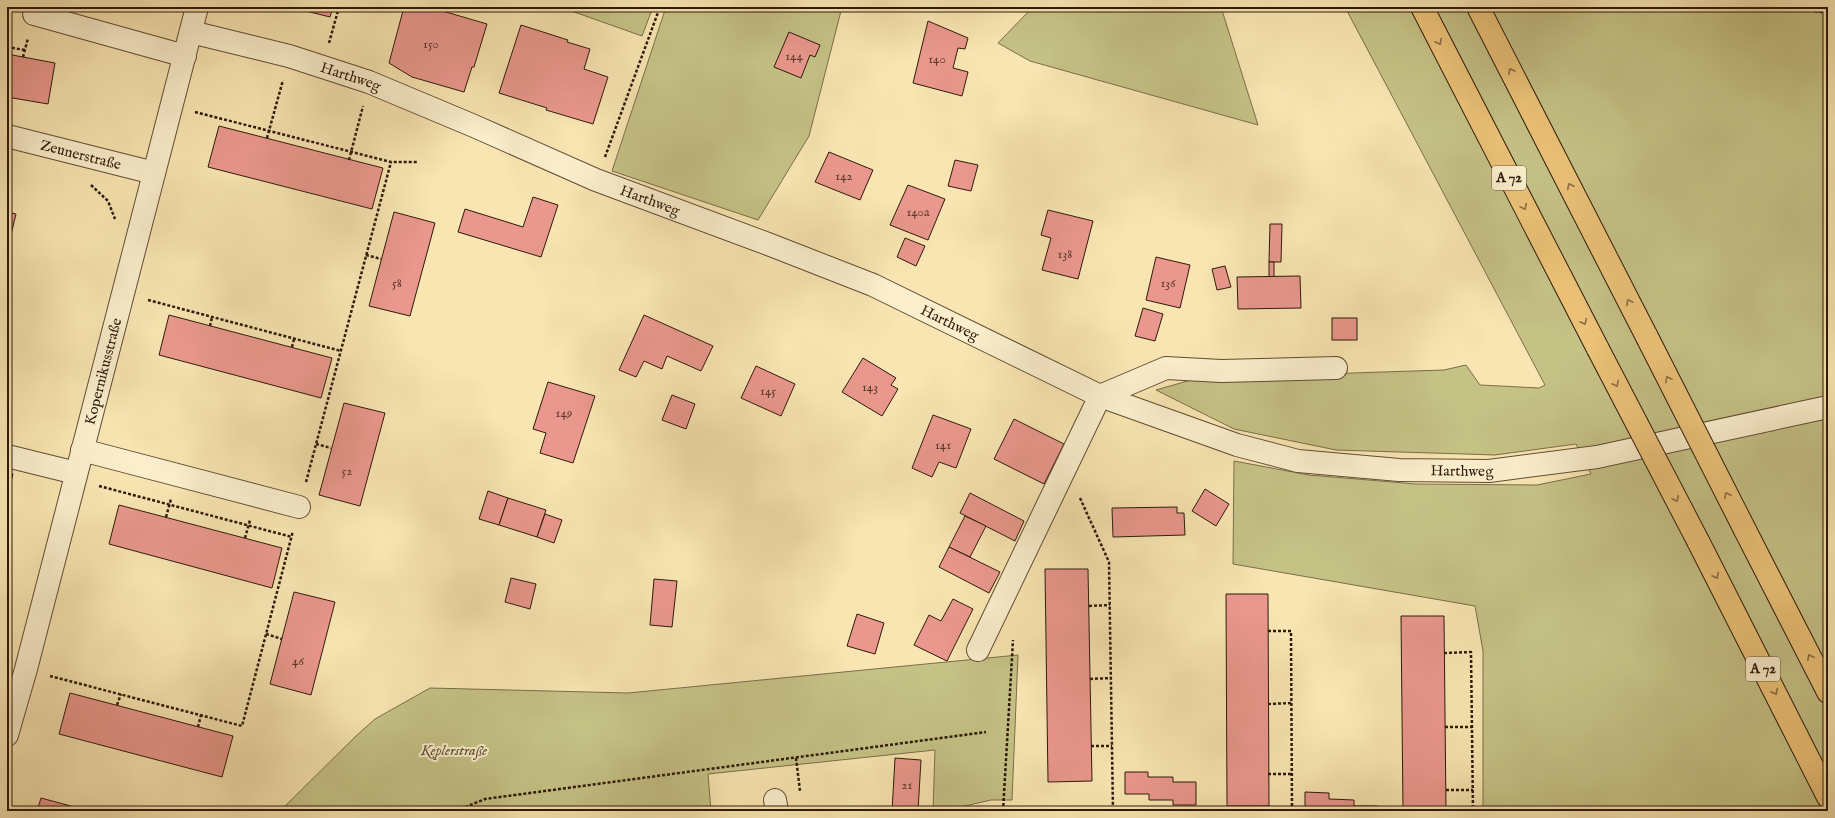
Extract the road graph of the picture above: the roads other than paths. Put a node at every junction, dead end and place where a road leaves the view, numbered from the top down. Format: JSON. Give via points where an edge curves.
{"nodes":[{"id":1,"x":197,"y":7,"type":"edge"},
{"id":2,"x":1422,"y":7,"type":"edge"},
{"id":3,"x":1478,"y":7,"type":"edge"},
{"id":4,"x":34,"y":14,"type":"dead end"},
{"id":5,"x":190,"y":32,"type":"junction"},
{"id":6,"x":185,"y":56,"type":"junction"},
{"id":7,"x":7,"y":136,"type":"edge"},
{"id":8,"x":154,"y":173,"type":"junction"},
{"id":9,"x":1336,"y":368,"type":"dead end"},
{"id":10,"x":1100,"y":396,"type":"junction"},
{"id":11,"x":1828,"y":407,"type":"edge"},
{"id":12,"x":82,"y":450,"type":"junction"},
{"id":13,"x":7,"y":456,"type":"edge"},
{"id":14,"x":75,"y":476,"type":"junction"},
{"id":15,"x":300,"y":507,"type":"road end"},
{"id":16,"x":978,"y":650,"type":"dead end"},
{"id":17,"x":1828,"y":692,"type":"edge"},
{"id":18,"x":7,"y":735,"type":"edge"},
{"id":19,"x":1828,"y":797,"type":"edge"}],
"edges":[{"from":1,"to":5,"type":"street","name":"Kopernikusstraße"},
{"from":2,"to":19,"type":"highway","number":"A 72","one_way":true,"bridge":true},
{"from":17,"to":3,"type":"highway","one_way":true,"bridge":true},
{"from":4,"to":6,"type":"street"},
{"from":5,"to":6,"type":"street","name":"Kopernikusstraße"},
{"from":5,"to":10,"type":"street","name":"Harthweg","via":[[289,56],[369,82],[596,180],[873,285]]},
{"from":6,"to":8,"type":"street","name":"Kopernikusstraße"},
{"from":7,"to":8,"type":"street","name":"Zeunerstraße"},
{"from":8,"to":12,"type":"street","name":"Kopernikusstraße"},
{"from":9,"to":10,"type":"street","via":[[1221,371],[1166,368]]},
{"from":10,"to":11,"type":"street","name":"Harthweg","via":[[1237,445],[1298,461],[1399,470],[1489,471],[1597,457]]},
{"from":10,"to":16,"type":"street"},
{"from":12,"to":14,"type":"street","name":"Kopernikusstraße"},
{"from":12,"to":15,"type":"street"},
{"from":13,"to":14,"type":"street"},
{"from":14,"to":18,"type":"street","name":"Kopernikusstraße"}]}
